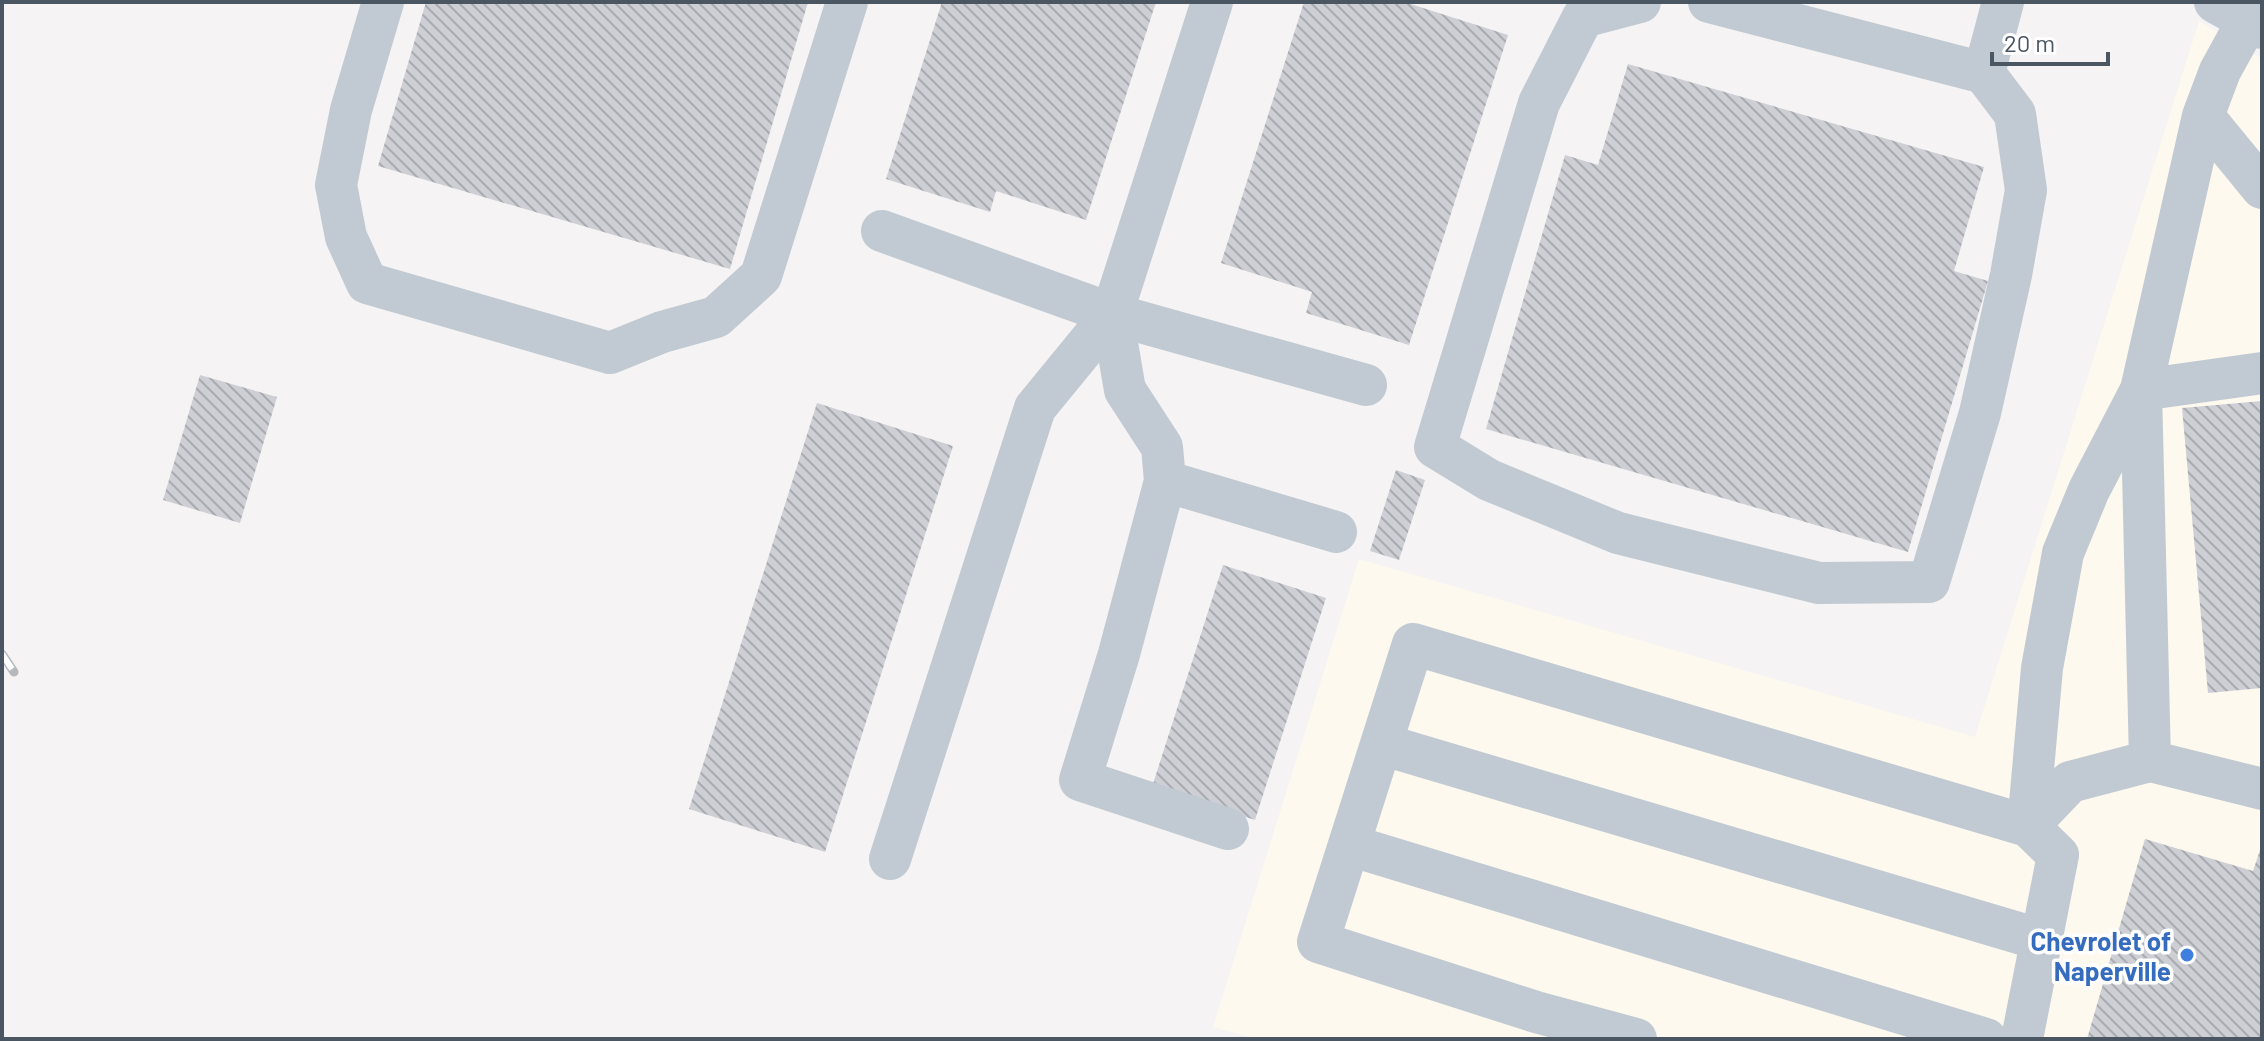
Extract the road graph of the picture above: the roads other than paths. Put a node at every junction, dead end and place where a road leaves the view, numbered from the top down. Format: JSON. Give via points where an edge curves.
{"nodes":[{"id":1,"x":383,"y":2,"type":"edge"},
{"id":2,"x":847,"y":2,"type":"edge"},
{"id":3,"x":1212,"y":2,"type":"edge"},
{"id":4,"x":1640,"y":2,"type":"edge"},
{"id":5,"x":1709,"y":2,"type":"edge"},
{"id":6,"x":2003,"y":2,"type":"edge"},
{"id":7,"x":2235,"y":12,"type":"edge"},
{"id":8,"x":1984,"y":73,"type":"junction"},
{"id":9,"x":2203,"y":116,"type":"junction"},
{"id":10,"x":2262,"y":188,"type":"edge"},
{"id":11,"x":882,"y":231,"type":"dead end"},
{"id":12,"x":1112,"y":314,"type":"junction"},
{"id":13,"x":2262,"y":373,"type":"edge"},
{"id":14,"x":1366,"y":385,"type":"dead end"},
{"id":15,"x":2141,"y":390,"type":"junction"},
{"id":16,"x":1165,"y":481,"type":"junction"},
{"id":17,"x":1336,"y":532,"type":"dead end"},
{"id":18,"x":1381,"y":744,"type":"junction"},
{"id":19,"x":2150,"y":761,"type":"junction"},
{"id":20,"x":2262,"y":789,"type":"edge"},
{"id":21,"x":2028,"y":826,"type":"junction"},
{"id":22,"x":1228,"y":829,"type":"dead end"},
{"id":23,"x":1349,"y":845,"type":"junction"},
{"id":24,"x":890,"y":859,"type":"dead end"},
{"id":25,"x":2042,"y":940,"type":"junction"},
{"id":26,"x":1636,"y":1039,"type":"edge"},
{"id":27,"x":1986,"y":1039,"type":"edge"},
{"id":28,"x":2022,"y":1039,"type":"edge"}],
"edges":[{"from":1,"to":2,"type":"lane","via":[[351,110],[336,185],[346,237],[367,283],[610,353],[716,317],[761,276]]},
{"from":3,"to":12,"type":"lane"},
{"from":4,"to":8,"type":"lane","via":[[1583,17],[1539,103],[1435,447],[1489,480],[1618,533],[1819,583],[1929,582],[1980,413],[2026,190],[2015,114]]},
{"from":5,"to":8,"type":"lane"},
{"from":6,"to":8,"type":"lane"},
{"from":7,"to":9,"type":"lane"},
{"from":9,"to":10,"type":"lane"},
{"from":9,"to":15,"type":"lane"},
{"from":11,"to":12,"type":"lane"},
{"from":12,"to":14,"type":"lane"},
{"from":12,"to":16,"type":"lane","via":[[1125,390],[1162,447]]},
{"from":12,"to":24,"type":"lane","via":[[1035,408]]},
{"from":13,"to":15,"type":"lane"},
{"from":15,"to":19,"type":"lane"},
{"from":15,"to":21,"type":"lane","via":[[2063,553],[2042,668]]},
{"from":16,"to":17,"type":"lane"},
{"from":16,"to":22,"type":"lane","via":[[1080,780]]},
{"from":18,"to":21,"type":"lane","via":[[1413,644]]},
{"from":18,"to":23,"type":"lane"},
{"from":18,"to":25,"type":"lane"},
{"from":19,"to":20,"type":"lane"},
{"from":19,"to":21,"type":"lane","via":[[2070,782]]},
{"from":21,"to":25,"type":"lane","via":[[2058,855]]},
{"from":23,"to":26,"type":"lane","via":[[1318,942]]},
{"from":23,"to":27,"type":"lane"},
{"from":25,"to":28,"type":"lane"}]}
